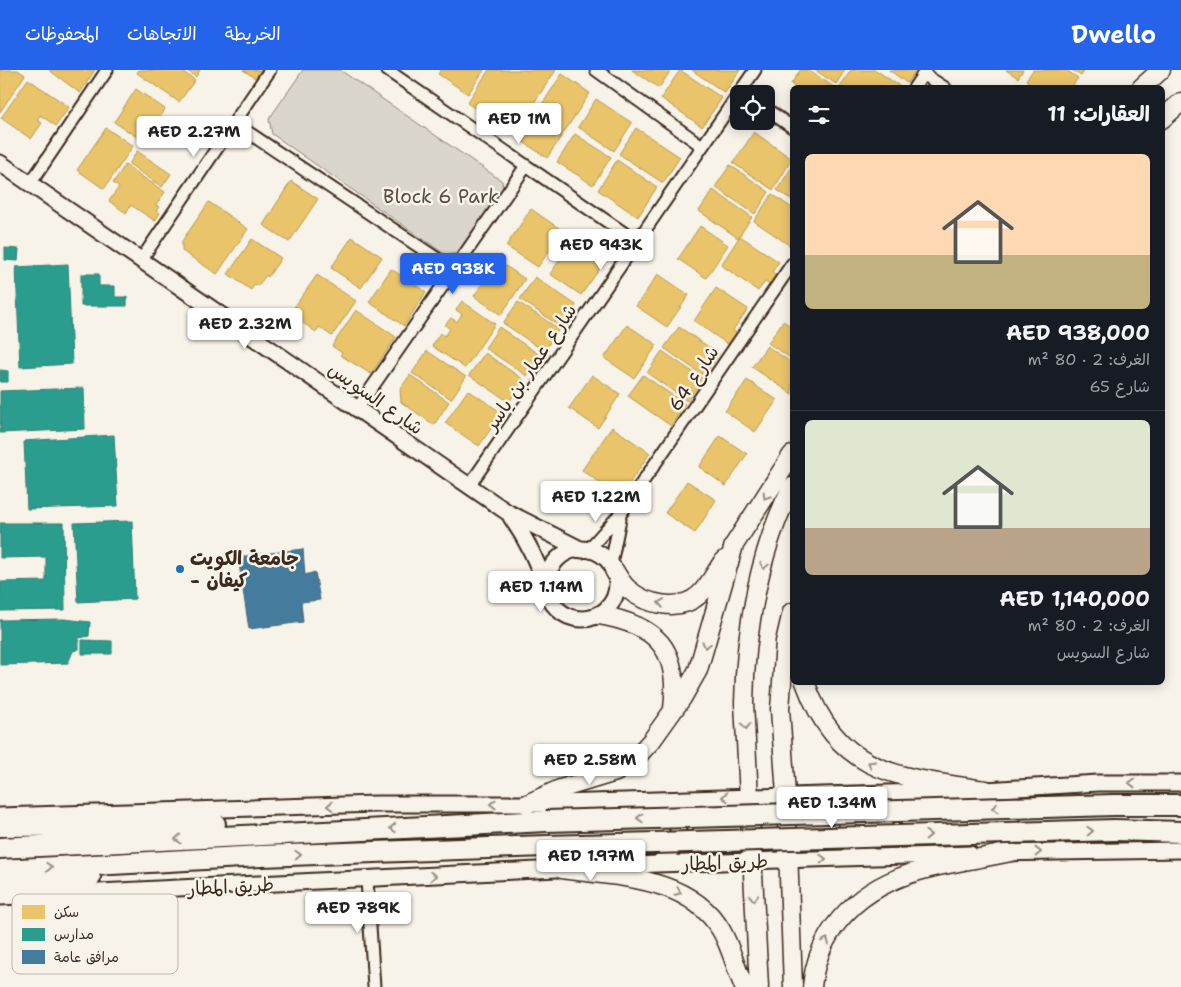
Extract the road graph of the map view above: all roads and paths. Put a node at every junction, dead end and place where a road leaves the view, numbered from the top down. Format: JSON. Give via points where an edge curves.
{"nodes":[{"id":1,"x":107,"y":70,"type":"edge"},
{"id":2,"x":270,"y":70,"type":"edge"},
{"id":3,"x":387,"y":70,"type":"edge"},
{"id":4,"x":596,"y":70,"type":"edge"},
{"id":5,"x":755,"y":70,"type":"edge"},
{"id":6,"x":925,"y":72,"type":"edge"},
{"id":7,"x":400,"y":74,"type":"edge"},
{"id":8,"x":1155,"y":77,"type":"edge"},
{"id":9,"x":746,"y":85,"type":"edge"},
{"id":10,"x":916,"y":85,"type":"edge"},
{"id":11,"x":941,"y":85,"type":"edge"},
{"id":12,"x":1145,"y":85,"type":"edge"},
{"id":13,"x":1181,"y":102,"type":"edge"},
{"id":14,"x":730,"y":108,"type":"edge"},
{"id":15,"x":775,"y":115,"type":"edge"},
{"id":16,"x":1165,"y":116,"type":"edge"},
{"id":17,"x":234,"y":123,"type":"junction"},
{"id":18,"x":790,"y":126,"type":"edge"},
{"id":19,"x":702,"y":146,"type":"junction"},
{"id":20,"x":0,"y":163,"type":"edge"},
{"id":21,"x":526,"y":166,"type":"junction"},
{"id":22,"x":30,"y":184,"type":"junction"},
{"id":23,"x":637,"y":242,"type":"junction"},
{"id":24,"x":141,"y":260,"type":"junction"},
{"id":25,"x":790,"y":267,"type":"edge"},
{"id":26,"x":454,"y":270,"type":"junction"},
{"id":27,"x":357,"y":409,"type":"junction"},
{"id":28,"x":790,"y":458,"type":"edge"},
{"id":29,"x":469,"y":486,"type":"junction"},
{"id":30,"x":790,"y":492,"type":"edge"},
{"id":31,"x":507,"y":512,"type":"junction"},
{"id":32,"x":622,"y":512,"type":"junction"},
{"id":33,"x":734,"y":545,"type":"junction"},
{"id":34,"x":585,"y":550,"type":"junction"},
{"id":35,"x":612,"y":567,"type":"junction"},
{"id":36,"x":548,"y":594,"type":"junction"},
{"id":37,"x":598,"y":615,"type":"junction"},
{"id":38,"x":790,"y":621,"type":"edge"},
{"id":39,"x":807,"y":685,"type":"edge"},
{"id":40,"x":672,"y":712,"type":"junction"},
{"id":41,"x":1181,"y":783,"type":"edge"},
{"id":42,"x":986,"y":790,"type":"junction"},
{"id":43,"x":866,"y":792,"type":"junction"},
{"id":44,"x":786,"y":795,"type":"junction"},
{"id":45,"x":750,"y":797,"type":"junction"},
{"id":46,"x":664,"y":799,"type":"junction"},
{"id":47,"x":527,"y":804,"type":"junction"},
{"id":48,"x":1181,"y":805,"type":"edge"},
{"id":49,"x":0,"y":816,"type":"edge"},
{"id":50,"x":0,"y":826,"type":"edge"},
{"id":51,"x":1181,"y":832,"type":"edge"},
{"id":52,"x":275,"y":834,"type":"junction"},
{"id":53,"x":0,"y":848,"type":"edge"},
{"id":54,"x":1181,"y":850,"type":"edge"},
{"id":55,"x":1011,"y":852,"type":"junction"},
{"id":56,"x":261,"y":856,"type":"junction"},
{"id":57,"x":873,"y":857,"type":"junction"},
{"id":58,"x":789,"y":860,"type":"junction"},
{"id":59,"x":753,"y":862,"type":"junction"},
{"id":60,"x":657,"y":864,"type":"junction"},
{"id":61,"x":562,"y":869,"type":"junction"},
{"id":62,"x":0,"y":870,"type":"edge"},
{"id":63,"x":368,"y":880,"type":"junction"},
{"id":64,"x":0,"y":886,"type":"edge"},
{"id":65,"x":65,"y":894,"type":"edge"},
{"id":66,"x":374,"y":987,"type":"edge"},
{"id":67,"x":744,"y":987,"type":"edge"},
{"id":68,"x":759,"y":987,"type":"edge"},
{"id":69,"x":793,"y":987,"type":"edge"},
{"id":70,"x":812,"y":987,"type":"edge"}],
"edges":[{"from":1,"to":22,"type":"street"},
{"from":2,"to":17,"type":"street"},
{"from":3,"to":7,"type":"street"},
{"from":4,"to":19,"type":"street"},
{"from":5,"to":9,"type":"street","name":"شارع عمار بن ياسر"},
{"from":6,"to":10,"type":"street"},
{"from":6,"to":11,"type":"street"},
{"from":7,"to":21,"type":"street"},
{"from":8,"to":12,"type":"main road"},
{"from":13,"to":16,"type":"main road"},
{"from":14,"to":19,"type":"street","name":"شارع عمار بن ياسر"},
{"from":15,"to":18,"type":"street"},
{"from":17,"to":24,"type":"street"},
{"from":17,"to":26,"type":"street"},
{"from":19,"to":23,"type":"street","name":"شارع عمار بن ياسر"},
{"from":20,"to":22,"type":"main road","name":"شارع السويس"},
{"from":21,"to":23,"type":"street"},
{"from":21,"to":26,"type":"street"},
{"from":22,"to":24,"type":"main road","name":"شارع السويس"},
{"from":23,"to":29,"type":"street","name":"شارع عمار بن ياسر"},
{"from":24,"to":27,"type":"main road","name":"شارع السويس"},
{"from":25,"to":32,"type":"street","name":"شارع 64"},
{"from":26,"to":27,"type":"street"},
{"from":27,"to":29,"type":"main road","name":"شارع السويس"},
{"from":28,"to":33,"type":"main road","one_way":true},
{"from":29,"to":31,"type":"main road","name":"شارع السويس"},
{"from":30,"to":45,"type":"main road","one_way":true,"via":[[768,549],[747,646],[744,703]]},
{"from":31,"to":34,"type":"main road","name":"شارع السويس"},
{"from":31,"to":36,"type":"main road","name":"شارع السويس","via":[[529,544]]},
{"from":32,"to":34,"type":"street","name":"شارع 64"},
{"from":32,"to":35,"type":"street","name":"شارع 64"},
{"from":33,"to":35,"type":"main road","one_way":true,"via":[[707,587],[693,599],[680,603],[664,604],[641,598],[627,588]]},
{"from":33,"to":40,"type":"main road","one_way":true,"via":[[698,670]]},
{"from":34,"to":35,"type":"main road","via":[[601,555]]},
{"from":34,"to":36,"type":"main road","via":[[564,555],[554,564],[547,582]]},
{"from":35,"to":37,"type":"main road","via":[[617,583],[615,596]]},
{"from":36,"to":37,"type":"main road","via":[[556,607],[572,618]]},
{"from":37,"to":40,"type":"main road","via":[[622,619],[661,644],[668,654],[675,677]]},
{"from":38,"to":44,"type":"main road","via":[[785,642],[780,709]]},
{"from":42,"to":39,"type":"main road","one_way":true,"via":[[904,778],[876,768],[831,733],[814,706]]},
{"from":40,"to":47,"type":"main road","via":[[652,740],[623,768]]},
{"from":41,"to":42,"type":"main road","one_way":true,"via":[[1098,783]]},
{"from":42,"to":43,"type":"main road"},
{"from":43,"to":44,"type":"main road"},
{"from":43,"to":57,"type":"main road","via":[[849,810],[847,828],[853,844],[862,853]]},
{"from":44,"to":45,"type":"main road"},
{"from":44,"to":58,"type":"main road"},
{"from":45,"to":46,"type":"main road","one_way":true},
{"from":45,"to":59,"type":"main road"},
{"from":46,"to":47,"type":"main road"},
{"from":46,"to":60,"type":"main road","via":[[673,809],[679,834],[672,852]]},
{"from":47,"to":49,"type":"main road","one_way":true,"via":[[376,804]]},
{"from":48,"to":52,"type":"highway","one_way":true,"bridge":true,"via":[[546,821]]},
{"from":50,"to":52,"type":"highway","via":[[244,824]]},
{"from":56,"to":51,"type":"highway","name":"طريق المطار","one_way":true,"bridge":true,"via":[[1115,830]]},
{"from":52,"to":53,"type":"highway","one_way":true},
{"from":55,"to":54,"type":"main road","name":"طريق المطار","one_way":true},
{"from":55,"to":57,"type":"main road","name":"طريق المطار"},
{"from":70,"to":55,"type":"main road","one_way":true,"via":[[813,974],[826,938],[847,910],[874,888],[910,874]]},
{"from":62,"to":56,"type":"highway","name":"طريق المطار","one_way":true},
{"from":56,"to":64,"type":"highway","via":[[227,868]]},
{"from":58,"to":57,"type":"main road","name":"طريق المطار","one_way":true},
{"from":58,"to":59,"type":"main road","name":"طريق المطار"},
{"from":58,"to":69,"type":"main road"},
{"from":59,"to":60,"type":"main road","name":"طريق المطار"},
{"from":59,"to":68,"type":"main road","one_way":true},
{"from":60,"to":61,"type":"main road","name":"طريق المطار"},
{"from":63,"to":61,"type":"main road","name":"طريق المطار","one_way":true},
{"from":61,"to":67,"type":"main road","one_way":true,"via":[[656,884],[683,893],[703,908],[721,930]]},
{"from":63,"to":65,"type":"main road","name":"طريق المطار"},
{"from":63,"to":66,"type":"street"}]}
